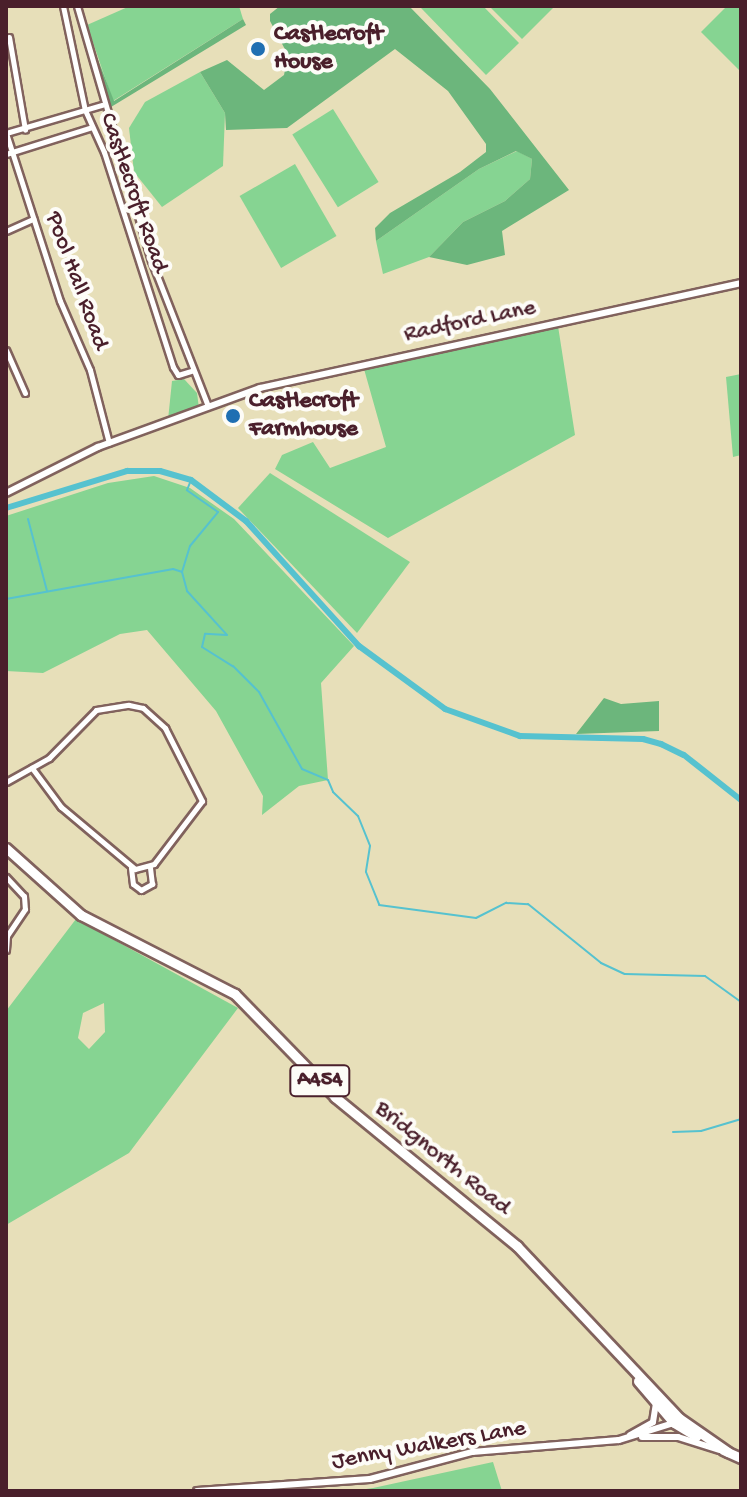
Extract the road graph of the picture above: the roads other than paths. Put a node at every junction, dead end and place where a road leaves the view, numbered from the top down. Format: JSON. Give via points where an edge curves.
{"nodes":[{"id":1,"x":63,"y":6,"type":"edge"},
{"id":2,"x":77,"y":6,"type":"edge"},
{"id":3,"x":9,"y":37,"type":"dead end"},
{"id":4,"x":102,"y":105,"type":"junction"},
{"id":5,"x":85,"y":110,"type":"junction"},
{"id":6,"x":92,"y":127,"type":"junction"},
{"id":7,"x":25,"y":130,"type":"junction"},
{"id":8,"x":6,"y":133,"type":"edge"},
{"id":9,"x":9,"y":153,"type":"edge"},
{"id":10,"x":33,"y":219,"type":"junction"},
{"id":11,"x":6,"y":231,"type":"edge"},
{"id":12,"x":741,"y":283,"type":"edge"},
{"id":13,"x":6,"y":350,"type":"edge"},
{"id":14,"x":191,"y":371,"type":"junction"},
{"id":15,"x":25,"y":393,"type":"dead end"},
{"id":16,"x":208,"y":406,"type":"junction"},
{"id":17,"x":109,"y":443,"type":"junction"},
{"id":18,"x":6,"y":493,"type":"edge"},
{"id":19,"x":32,"y":768,"type":"junction"},
{"id":20,"x":6,"y":782,"type":"edge"},
{"id":21,"x":6,"y":848,"type":"edge"},
{"id":22,"x":150,"y":867,"type":"junction"},
{"id":23,"x":131,"y":868,"type":"junction"},
{"id":24,"x":6,"y":877,"type":"edge"},
{"id":25,"x":6,"y":936,"type":"edge"},
{"id":26,"x":6,"y":950,"type":"edge"},
{"id":27,"x":613,"y":1345,"type":"junction"},
{"id":28,"x":656,"y":1404,"type":"junction"},
{"id":29,"x":677,"y":1420,"type":"junction"},
{"id":30,"x":635,"y":1437,"type":"junction"},
{"id":31,"x":619,"y":1440,"type":"junction"},
{"id":32,"x":728,"y":1452,"type":"junction"},
{"id":33,"x":741,"y":1458,"type":"edge"},
{"id":34,"x":197,"y":1491,"type":"edge"}],
"edges":[{"from":1,"to":5,"type":"street","name":"Castlecroft Road"},
{"from":2,"to":4,"type":"street","name":"Castlecroft Road"},
{"from":3,"to":7,"type":"street"},
{"from":4,"to":5,"type":"street"},
{"from":4,"to":14,"type":"street","name":"Castlecroft Road"},
{"from":5,"to":6,"type":"street","name":"Castlecroft Road"},
{"from":5,"to":7,"type":"street"},
{"from":6,"to":9,"type":"street"},
{"from":6,"to":14,"type":"street","name":"Castlecroft Road","via":[[175,371]]},
{"from":7,"to":8,"type":"street"},
{"from":8,"to":9,"type":"street","name":"Pool Hall Road"},
{"from":9,"to":10,"type":"street","name":"Pool Hall Road"},
{"from":10,"to":11,"type":"street"},
{"from":10,"to":17,"type":"street","name":"Pool Hall Road","via":[[90,370]]},
{"from":12,"to":16,"type":"street","name":"Radford Lane","via":[[409,353],[260,388]]},
{"from":13,"to":15,"type":"street"},
{"from":14,"to":16,"type":"street","name":"Castlecroft Road"},
{"from":16,"to":17,"type":"street","name":"Radford Lane"},
{"from":17,"to":18,"type":"street","name":"Radford Lane"},
{"from":19,"to":20,"type":"street"},
{"from":19,"to":22,"type":"street","via":[[54,754],[96,710],[129,705],[156,717],[202,801]]},
{"from":19,"to":23,"type":"street","via":[[61,807]]},
{"from":21,"to":27,"type":"highway","name":"Bridgnorth Road","number":"A454","via":[[81,915],[235,994],[335,1097],[481,1213]]},
{"from":22,"to":23,"type":"street"},
{"from":22,"to":23,"type":"street","via":[[152,884],[141,890],[133,884]]},
{"from":24,"to":25,"type":"street","via":[[24,896],[25,909]]},
{"from":25,"to":26,"type":"street"},
{"from":27,"to":28,"type":"highway","name":"Bridgnorth Road","number":"A454"},
{"from":27,"to":29,"type":"highway","name":"Bridgnorth Road","number":"A454"},
{"from":28,"to":29,"type":"highway","name":"Bridgnorth Road","number":"A454"},
{"from":28,"to":31,"type":"street","name":"Jenny Walkers Lane","via":[[653,1422]]},
{"from":29,"to":30,"type":"street","name":"Jenny Walkers Lane"},
{"from":29,"to":32,"type":"highway","name":"Bridgnorth Road","number":"A454"},
{"from":30,"to":31,"type":"street","name":"Jenny Walkers Lane"},
{"from":30,"to":32,"type":"street","name":"Jenny Walkers Lane","via":[[678,1437]]},
{"from":31,"to":34,"type":"street","name":"Jenny Walkers Lane","via":[[472,1452],[336,1483]]},
{"from":32,"to":33,"type":"highway","name":"Bridgnorth Road","number":"A454"}]}
